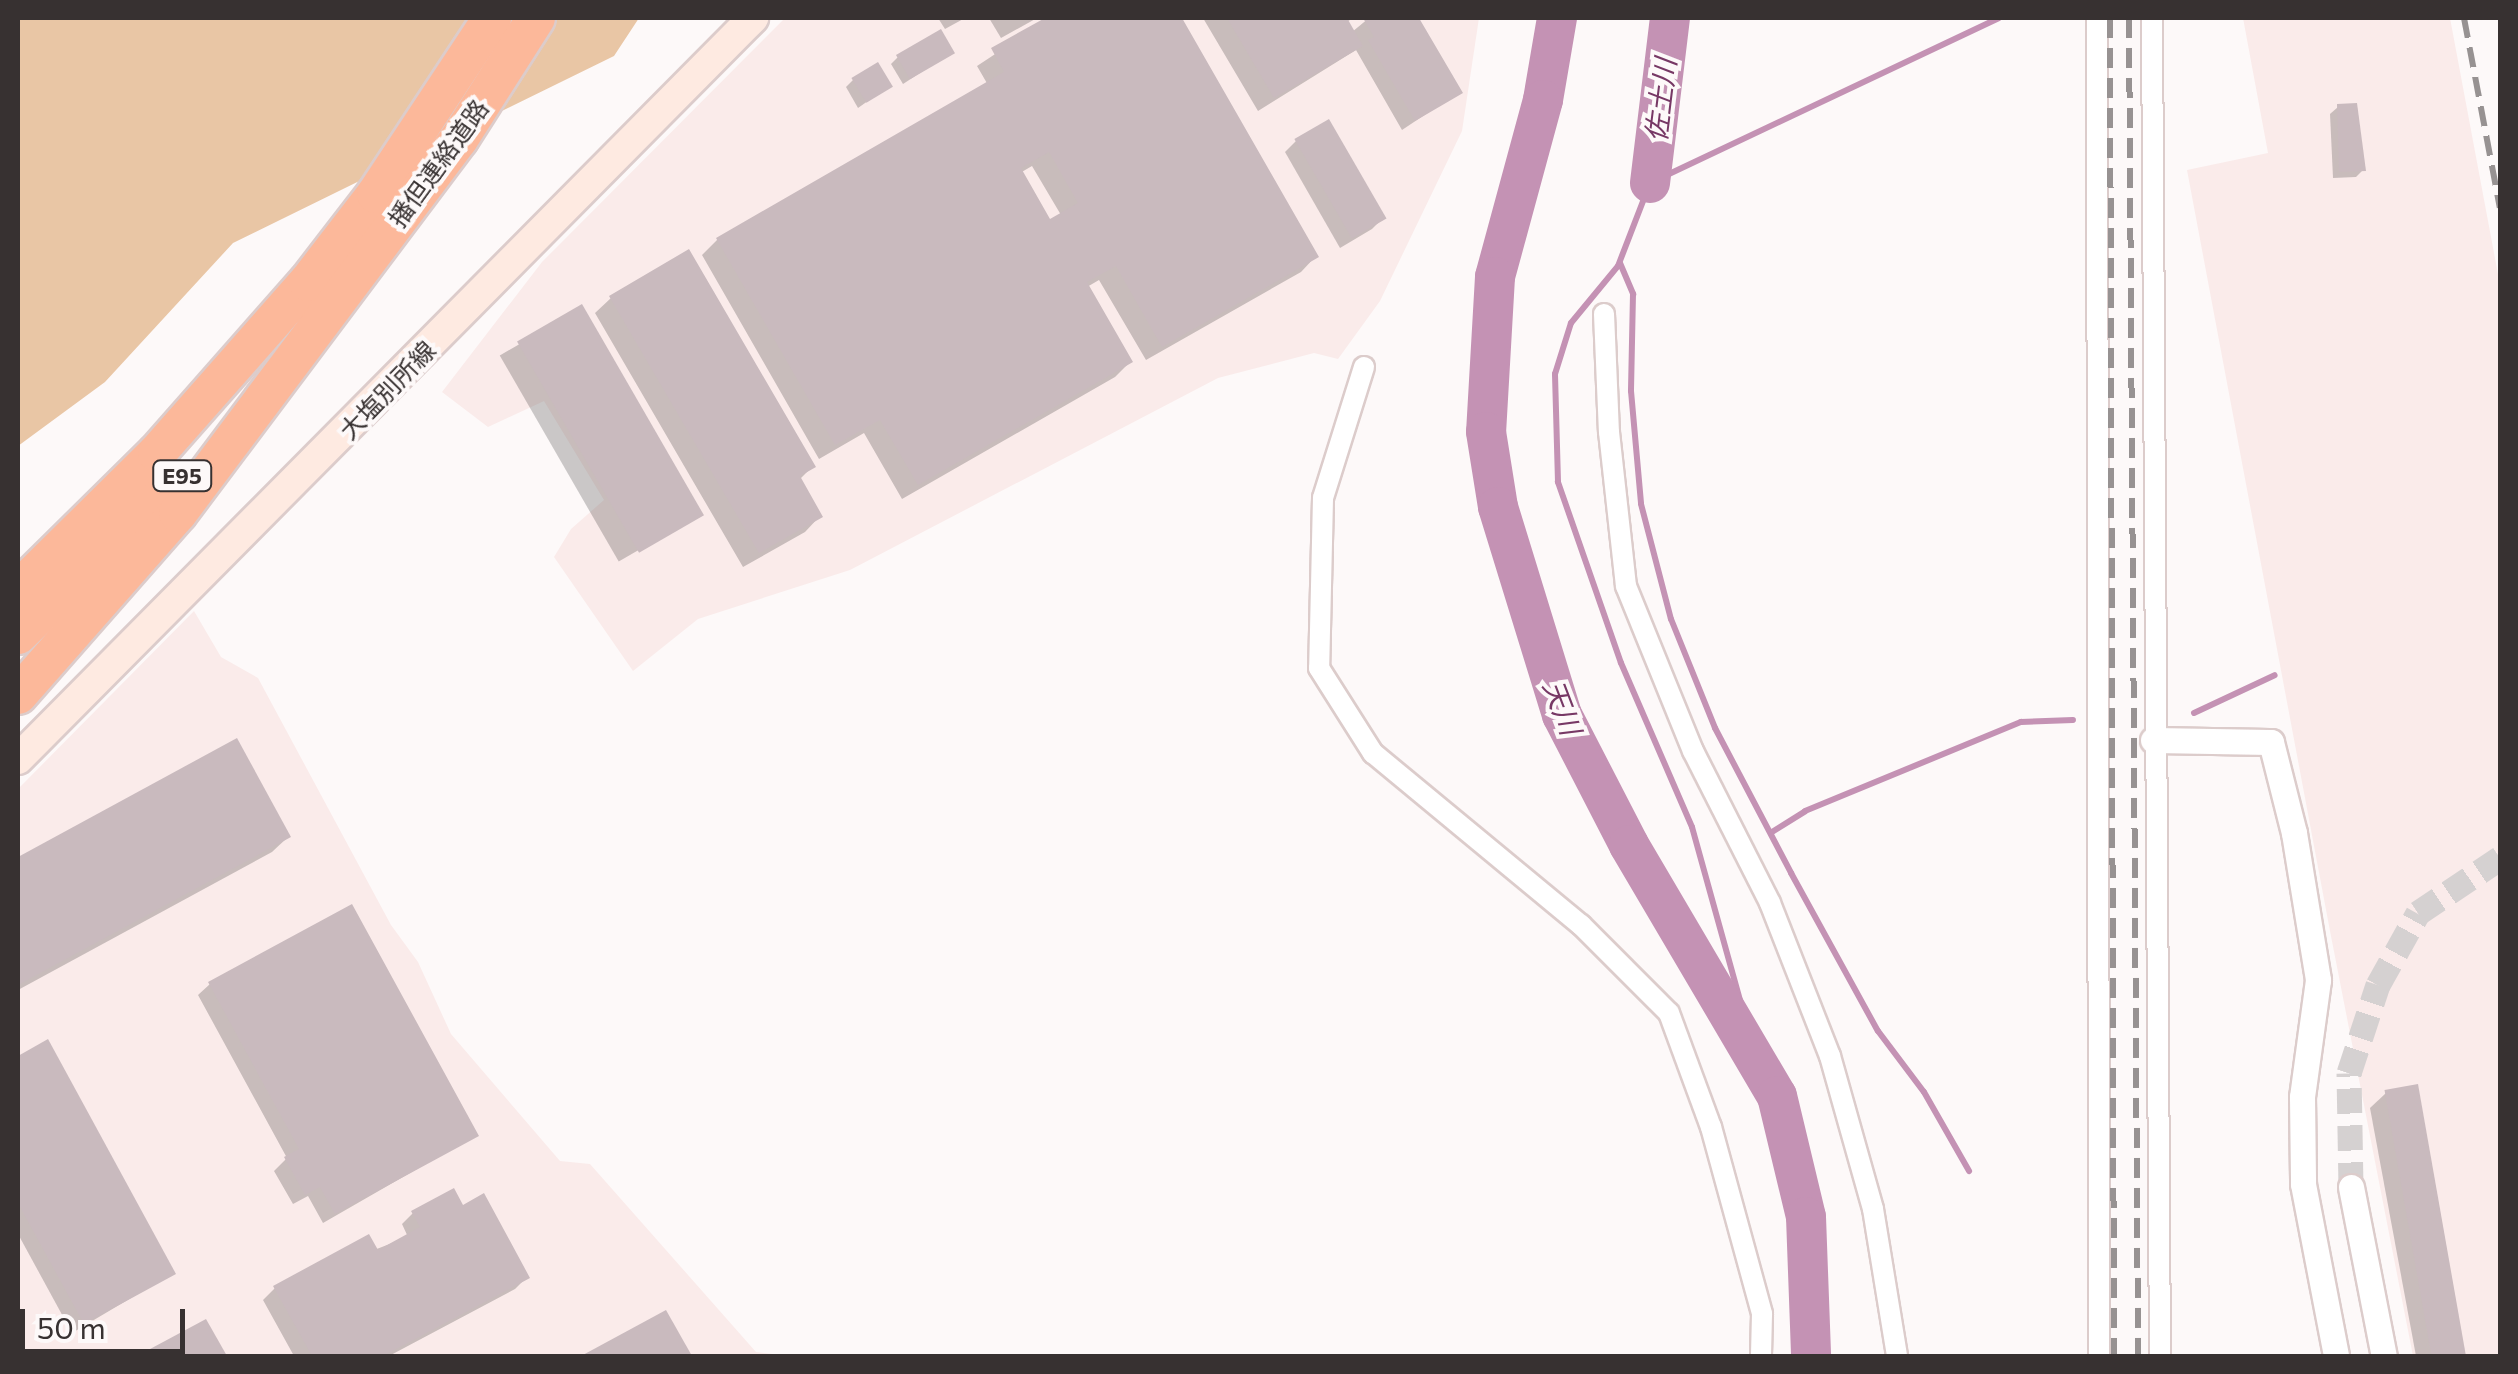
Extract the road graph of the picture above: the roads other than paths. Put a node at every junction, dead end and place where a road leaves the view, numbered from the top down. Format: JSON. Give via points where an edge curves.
{"nodes":[{"id":1,"x":492,"y":18,"type":"edge"},
{"id":2,"x":536,"y":18,"type":"edge"},
{"id":3,"x":753,"y":18,"type":"edge"},
{"id":4,"x":2097,"y":18,"type":"edge"},
{"id":5,"x":2152,"y":18,"type":"edge"},
{"id":6,"x":320,"y":293,"type":"junction"},
{"id":7,"x":1604,"y":314,"type":"dead end"},
{"id":8,"x":1364,"y":367,"type":"dead end"},
{"id":9,"x":18,"y":560,"type":"edge"},
{"id":10,"x":18,"y":590,"type":"edge"},
{"id":11,"x":18,"y":635,"type":"edge"},
{"id":12,"x":18,"y":695,"type":"edge"},
{"id":13,"x":2153,"y":740,"type":"junction"},
{"id":14,"x":18,"y":759,"type":"edge"},
{"id":15,"x":2351,"y":1186,"type":"tunnel mouth"},
{"id":16,"x":1761,"y":1356,"type":"edge"},
{"id":17,"x":1898,"y":1356,"type":"edge"},
{"id":18,"x":2099,"y":1356,"type":"edge"},
{"id":19,"x":2160,"y":1356,"type":"edge"},
{"id":20,"x":2336,"y":1356,"type":"edge"},
{"id":21,"x":2384,"y":1356,"type":"edge"}],
"edges":[{"from":1,"to":6,"type":"highway","name":"播但連絡道路","number":"E95","via":[[376,194]]},
{"from":2,"to":6,"type":"highway","name":"播但連絡道路","number":"E95","via":[[459,139]]},
{"from":3,"to":14,"type":"main road","name":"大塩別所線"},
{"from":4,"to":18,"type":"street"},
{"from":5,"to":13,"type":"street"},
{"from":6,"to":9,"type":"highway"},
{"from":6,"to":10,"type":"highway","number":"E95"},
{"from":6,"to":11,"type":"highway","number":"E95","via":[[183,475]]},
{"from":6,"to":12,"type":"highway","via":[[178,514]]},
{"from":7,"to":17,"type":"street","via":[[1608,432],[1626,586],[1694,751],[1770,903],[1830,1056],[1873,1209]]},
{"from":8,"to":16,"type":"street","via":[[1323,498],[1320,668],[1373,753],[1582,925],[1669,1013],[1711,1127],[1757,1296]]},
{"from":13,"to":19,"type":"street"},
{"from":13,"to":20,"type":"street","via":[[2271,742],[2318,980],[2302,1098],[2303,1184]]},
{"from":15,"to":21,"type":"street"}]}
